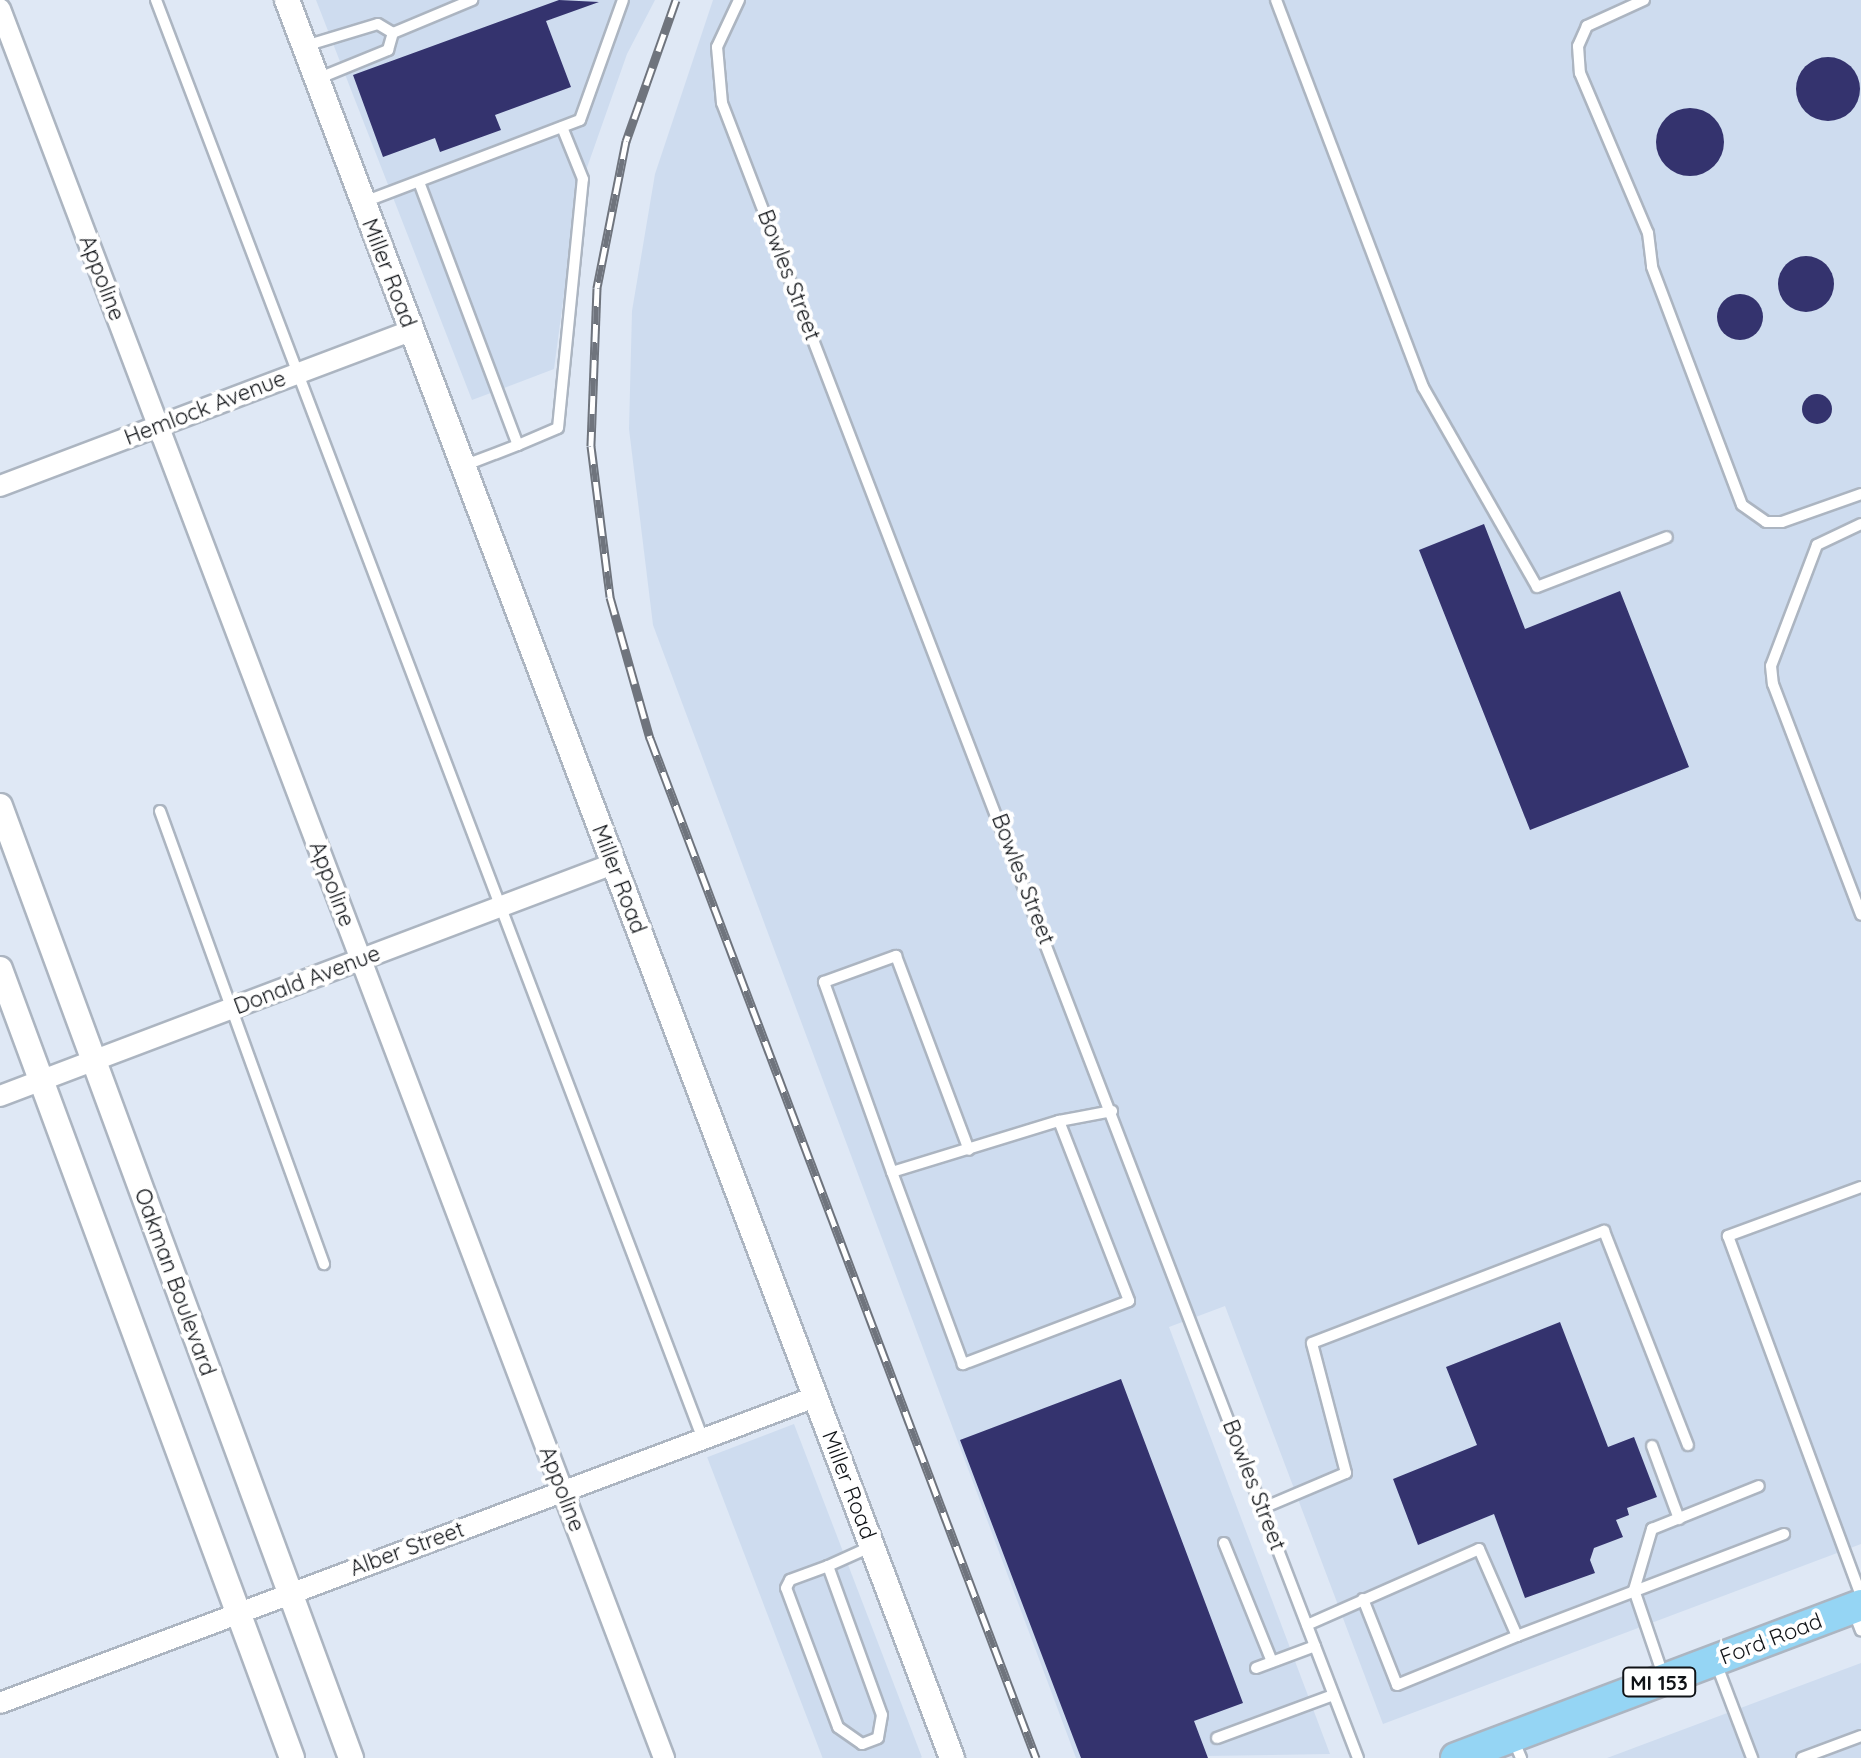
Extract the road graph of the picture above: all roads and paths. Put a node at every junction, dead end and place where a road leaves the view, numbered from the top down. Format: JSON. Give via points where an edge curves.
{"nodes":[{"id":1,"x":156,"y":0,"type":"edge"},
{"id":2,"x":287,"y":0,"type":"edge"},
{"id":3,"x":472,"y":0,"type":"edge"},
{"id":4,"x":623,"y":0,"type":"edge"},
{"id":5,"x":739,"y":0,"type":"edge"},
{"id":6,"x":1276,"y":0,"type":"edge"},
{"id":7,"x":1644,"y":0,"type":"edge"},
{"id":8,"x":0,"y":9,"type":"edge"},
{"id":9,"x":393,"y":33,"type":"junction"},
{"id":10,"x":305,"y":46,"type":"junction"},
{"id":11,"x":316,"y":79,"type":"junction"},
{"id":12,"x":562,"y":127,"type":"junction"},
{"id":13,"x":419,"y":182,"type":"junction"},
{"id":14,"x":362,"y":203,"type":"junction"},
{"id":15,"x":411,"y":331,"type":"junction"},
{"id":16,"x":298,"y":373,"type":"junction"},
{"id":17,"x":158,"y":426,"type":"junction"},
{"id":18,"x":518,"y":445,"type":"junction"},
{"id":19,"x":463,"y":466,"type":"junction"},
{"id":20,"x":0,"y":486,"type":"edge"},
{"id":21,"x":1861,"y":494,"type":"edge"},
{"id":22,"x":1861,"y":524,"type":"edge"},
{"id":23,"x":1667,"y":537,"type":"dead end"},
{"id":24,"x":0,"y":806,"type":"edge"},
{"id":25,"x":160,"y":811,"type":"dead end"},
{"id":26,"x":613,"y":864,"type":"junction"},
{"id":27,"x":500,"y":907,"type":"junction"},
{"id":28,"x":1861,"y":915,"type":"edge"},
{"id":29,"x":361,"y":960,"type":"junction"},
{"id":30,"x":0,"y":969,"type":"edge"},
{"id":31,"x":233,"y":1008,"type":"junction"},
{"id":32,"x":93,"y":1060,"type":"junction"},
{"id":33,"x":40,"y":1080,"type":"junction"},
{"id":34,"x":0,"y":1096,"type":"edge"},
{"id":35,"x":1112,"y":1111,"type":"junction"},
{"id":36,"x":1059,"y":1121,"type":"junction"},
{"id":37,"x":969,"y":1150,"type":"junction"},
{"id":38,"x":892,"y":1172,"type":"junction"},
{"id":39,"x":1861,"y":1187,"type":"edge"},
{"id":40,"x":324,"y":1264,"type":"dead end"},
{"id":41,"x":815,"y":1397,"type":"junction"},
{"id":42,"x":703,"y":1439,"type":"junction"},
{"id":43,"x":1688,"y":1445,"type":"dead end"},
{"id":44,"x":1652,"y":1446,"type":"dead end"},
{"id":45,"x":1759,"y":1486,"type":"dead end"},
{"id":46,"x":562,"y":1491,"type":"junction"},
{"id":47,"x":1263,"y":1508,"type":"junction"},
{"id":48,"x":1679,"y":1519,"type":"junction"},
{"id":49,"x":1784,"y":1534,"type":"dead end"},
{"id":50,"x":1224,"y":1543,"type":"dead end"},
{"id":51,"x":872,"y":1547,"type":"junction"},
{"id":52,"x":828,"y":1566,"type":"junction"},
{"id":53,"x":1634,"y":1590,"type":"junction"},
{"id":54,"x":290,"y":1594,"type":"junction"},
{"id":55,"x":1363,"y":1599,"type":"junction"},
{"id":56,"x":1859,"y":1610,"type":"edge"},
{"id":57,"x":237,"y":1614,"type":"junction"},
{"id":58,"x":1307,"y":1625,"type":"junction"},
{"id":59,"x":1517,"y":1636,"type":"junction"},
{"id":60,"x":1315,"y":1646,"type":"junction"},
{"id":61,"x":1715,"y":1660,"type":"junction"},
{"id":62,"x":1272,"y":1662,"type":"junction"},
{"id":63,"x":1256,"y":1668,"type":"dead end"},
{"id":64,"x":1665,"y":1680,"type":"junction"},
{"id":65,"x":1333,"y":1695,"type":"junction"},
{"id":66,"x":0,"y":1703,"type":"edge"},
{"id":67,"x":1861,"y":1736,"type":"edge"},
{"id":68,"x":1217,"y":1738,"type":"dead end"},
{"id":69,"x":1517,"y":1747,"type":"edge"},
{"id":70,"x":292,"y":1758,"type":"edge"},
{"id":71,"x":351,"y":1758,"type":"edge"},
{"id":72,"x":664,"y":1758,"type":"edge"},
{"id":73,"x":952,"y":1758,"type":"edge"},
{"id":74,"x":1358,"y":1758,"type":"edge"},
{"id":75,"x":1456,"y":1758,"type":"edge"},
{"id":76,"x":1752,"y":1758,"type":"edge"},
{"id":77,"x":1802,"y":1758,"type":"edge"}],
"edges":[{"from":1,"to":16,"type":"lane"},
{"from":2,"to":10,"type":"street","name":"Miller Road"},
{"from":3,"to":9,"type":"lane"},
{"from":4,"to":12,"type":"lane","via":[[580,120]]},
{"from":5,"to":35,"type":"lane","name":"Bowles Street","via":[[717,47],[722,103]]},
{"from":6,"to":23,"type":"lane","via":[[1423,387],[1537,587]]},
{"from":7,"to":21,"type":"lane","via":[[1587,26],[1578,46],[1580,73],[1648,233],[1652,267],[1742,505],[1766,522],[1782,522]]},
{"from":8,"to":17,"type":"street","name":"Appoline"},
{"from":9,"to":10,"type":"lane","via":[[378,24]]},
{"from":9,"to":11,"type":"lane","via":[[388,50]]},
{"from":10,"to":11,"type":"street","name":"Miller Road"},
{"from":11,"to":14,"type":"street","name":"Miller Road"},
{"from":12,"to":13,"type":"lane"},
{"from":12,"to":18,"type":"lane","via":[[583,179],[558,428]]},
{"from":13,"to":14,"type":"lane"},
{"from":13,"to":18,"type":"lane"},
{"from":14,"to":15,"type":"street","name":"Miller Road"},
{"from":15,"to":16,"type":"street","name":"Hemlock Avenue"},
{"from":15,"to":19,"type":"street","name":"Miller Road"},
{"from":16,"to":17,"type":"street","name":"Hemlock Avenue"},
{"from":16,"to":27,"type":"lane"},
{"from":17,"to":20,"type":"street","name":"Hemlock Avenue"},
{"from":17,"to":29,"type":"street","name":"Appoline"},
{"from":18,"to":19,"type":"lane"},
{"from":19,"to":26,"type":"street","name":"Miller Road"},
{"from":22,"to":28,"type":"lane","via":[[1817,545],[1771,666],[1773,684]]},
{"from":24,"to":32,"type":"street","name":"Oakman Boulevard"},
{"from":25,"to":31,"type":"lane"},
{"from":26,"to":27,"type":"street","name":"Donald Avenue"},
{"from":26,"to":41,"type":"street","name":"Miller Road"},
{"from":27,"to":29,"type":"street","name":"Donald Avenue"},
{"from":27,"to":42,"type":"lane"},
{"from":29,"to":31,"type":"street","name":"Donald Avenue"},
{"from":29,"to":46,"type":"street","name":"Appoline"},
{"from":30,"to":33,"type":"street"},
{"from":31,"to":32,"type":"street","name":"Donald Avenue"},
{"from":31,"to":40,"type":"lane"},
{"from":32,"to":33,"type":"street","name":"Donald Avenue"},
{"from":32,"to":54,"type":"street","name":"Oakman Boulevard"},
{"from":33,"to":34,"type":"street","name":"Donald Avenue"},
{"from":33,"to":57,"type":"street"},
{"from":35,"to":36,"type":"lane"},
{"from":35,"to":47,"type":"lane","name":"Bowles Street"},
{"from":36,"to":37,"type":"lane"},
{"from":36,"to":38,"type":"lane","via":[[1129,1301],[963,1364]]},
{"from":37,"to":38,"type":"lane"},
{"from":37,"to":38,"type":"lane","via":[[896,956],[824,982]]},
{"from":39,"to":56,"type":"lane","via":[[1728,1236]]},
{"from":41,"to":42,"type":"street","name":"Alber Street"},
{"from":41,"to":51,"type":"street","name":"Miller Road"},
{"from":42,"to":46,"type":"street","name":"Alber Street"},
{"from":43,"to":47,"type":"lane","via":[[1604,1231],[1312,1343],[1346,1473]]},
{"from":44,"to":48,"type":"lane"},
{"from":45,"to":48,"type":"lane"},
{"from":46,"to":54,"type":"street","name":"Alber Street"},
{"from":46,"to":72,"type":"street","name":"Appoline"},
{"from":47,"to":58,"type":"lane","name":"Bowles Street"},
{"from":48,"to":53,"type":"lane","via":[[1652,1529]]},
{"from":49,"to":53,"type":"lane"},
{"from":50,"to":62,"type":"lane"},
{"from":51,"to":52,"type":"lane"},
{"from":51,"to":73,"type":"street","name":"Miller Road"},
{"from":52,"to":52,"type":"lane","via":[[790,1580],[786,1588],[838,1727],[862,1744],[878,1738],[882,1715]]},
{"from":53,"to":59,"type":"lane"},
{"from":53,"to":64,"type":"lane"},
{"from":54,"to":57,"type":"street","name":"Alber Street"},
{"from":54,"to":71,"type":"street","name":"Oakman Boulevard"},
{"from":55,"to":58,"type":"lane"},
{"from":55,"to":59,"type":"lane","via":[[1479,1549]]},
{"from":55,"to":59,"type":"lane","via":[[1397,1685]]},
{"from":56,"to":61,"type":"main road","name":"Ford Road","number":"MI 153"},
{"from":57,"to":66,"type":"street","name":"Alber Street"},
{"from":57,"to":70,"type":"street"},
{"from":58,"to":60,"type":"lane","name":"Bowles Street"},
{"from":60,"to":62,"type":"lane"},
{"from":60,"to":65,"type":"lane","name":"Bowles Street"},
{"from":61,"to":64,"type":"main road","name":"Ford Road","number":"MI 153"},
{"from":61,"to":76,"type":"lane"},
{"from":62,"to":63,"type":"lane"},
{"from":64,"to":69,"type":"main road","name":"Ford Road","number":"MI 153"},
{"from":65,"to":68,"type":"lane"},
{"from":65,"to":74,"type":"lane","name":"Bowles Street"},
{"from":67,"to":77,"type":"lane"},
{"from":69,"to":75,"type":"main road","name":"Ford Road","number":"MI 153"}]}
